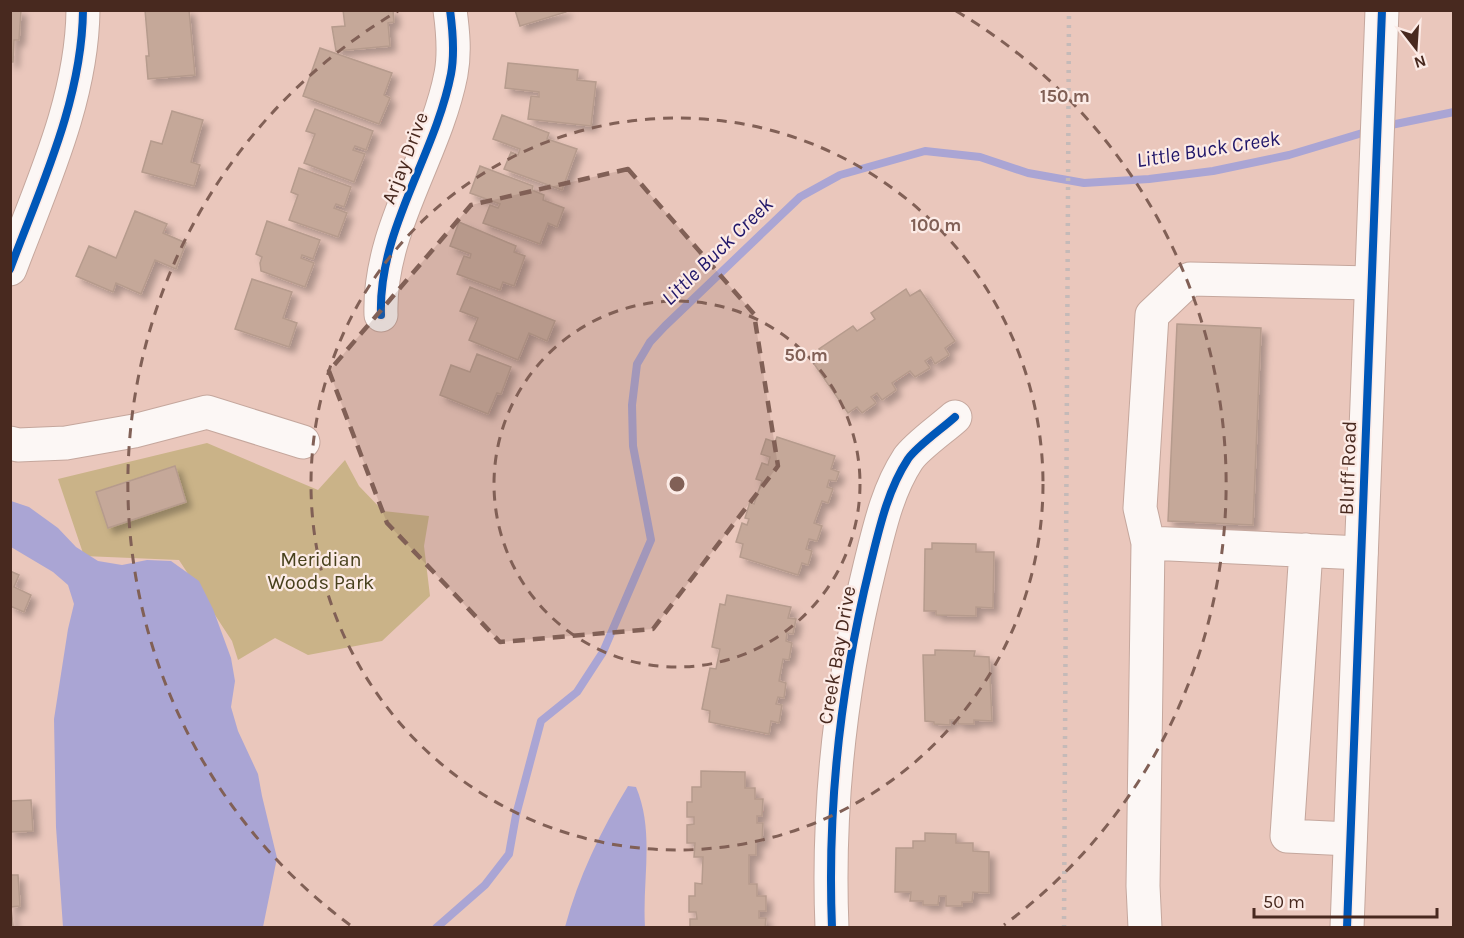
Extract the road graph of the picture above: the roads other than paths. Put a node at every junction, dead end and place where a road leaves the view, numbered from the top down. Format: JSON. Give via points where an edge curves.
{"nodes":[{"id":1,"x":83,"y":10,"type":"edge"},
{"id":2,"x":450,"y":10,"type":"edge"},
{"id":3,"x":1382,"y":10,"type":"edge"},
{"id":4,"x":10,"y":269,"type":"edge"},
{"id":5,"x":1371,"y":283,"type":"junction"},
{"id":6,"x":381,"y":315,"type":"dead end"},
{"id":7,"x":956,"y":417,"type":"dead end"},
{"id":8,"x":303,"y":442,"type":"dead end"},
{"id":9,"x":10,"y":443,"type":"edge"},
{"id":10,"x":1148,"y":543,"type":"junction"},
{"id":11,"x":1306,"y":550,"type":"junction"},
{"id":12,"x":1361,"y":553,"type":"junction"},
{"id":13,"x":1350,"y":840,"type":"junction"},
{"id":14,"x":832,"y":927,"type":"edge"},
{"id":15,"x":1145,"y":927,"type":"edge"},
{"id":16,"x":1347,"y":927,"type":"edge"}],
"edges":[{"from":1,"to":4,"type":"street","via":[[81,53],[72,97]]},
{"from":2,"to":6,"type":"street","name":"Arjay Drive","via":[[453,51],[446,96],[387,256]]},
{"from":3,"to":5,"type":"street","name":"Bluff Road"},
{"from":5,"to":10,"type":"street","via":[[1190,279],[1152,315],[1140,508]]},
{"from":5,"to":12,"type":"street","name":"Bluff Road"},
{"from":7,"to":14,"type":"street","name":"Creek Bay Drive","via":[[909,457],[891,491],[867,580],[839,741],[831,858]]},
{"from":8,"to":9,"type":"street","via":[[207,412],[66,443]]},
{"from":10,"to":11,"type":"street"},
{"from":10,"to":15,"type":"street"},
{"from":11,"to":12,"type":"street"},
{"from":11,"to":13,"type":"street","via":[[1287,836]]},
{"from":12,"to":13,"type":"street","name":"Bluff Road"},
{"from":13,"to":16,"type":"street","name":"Bluff Road"}]}
